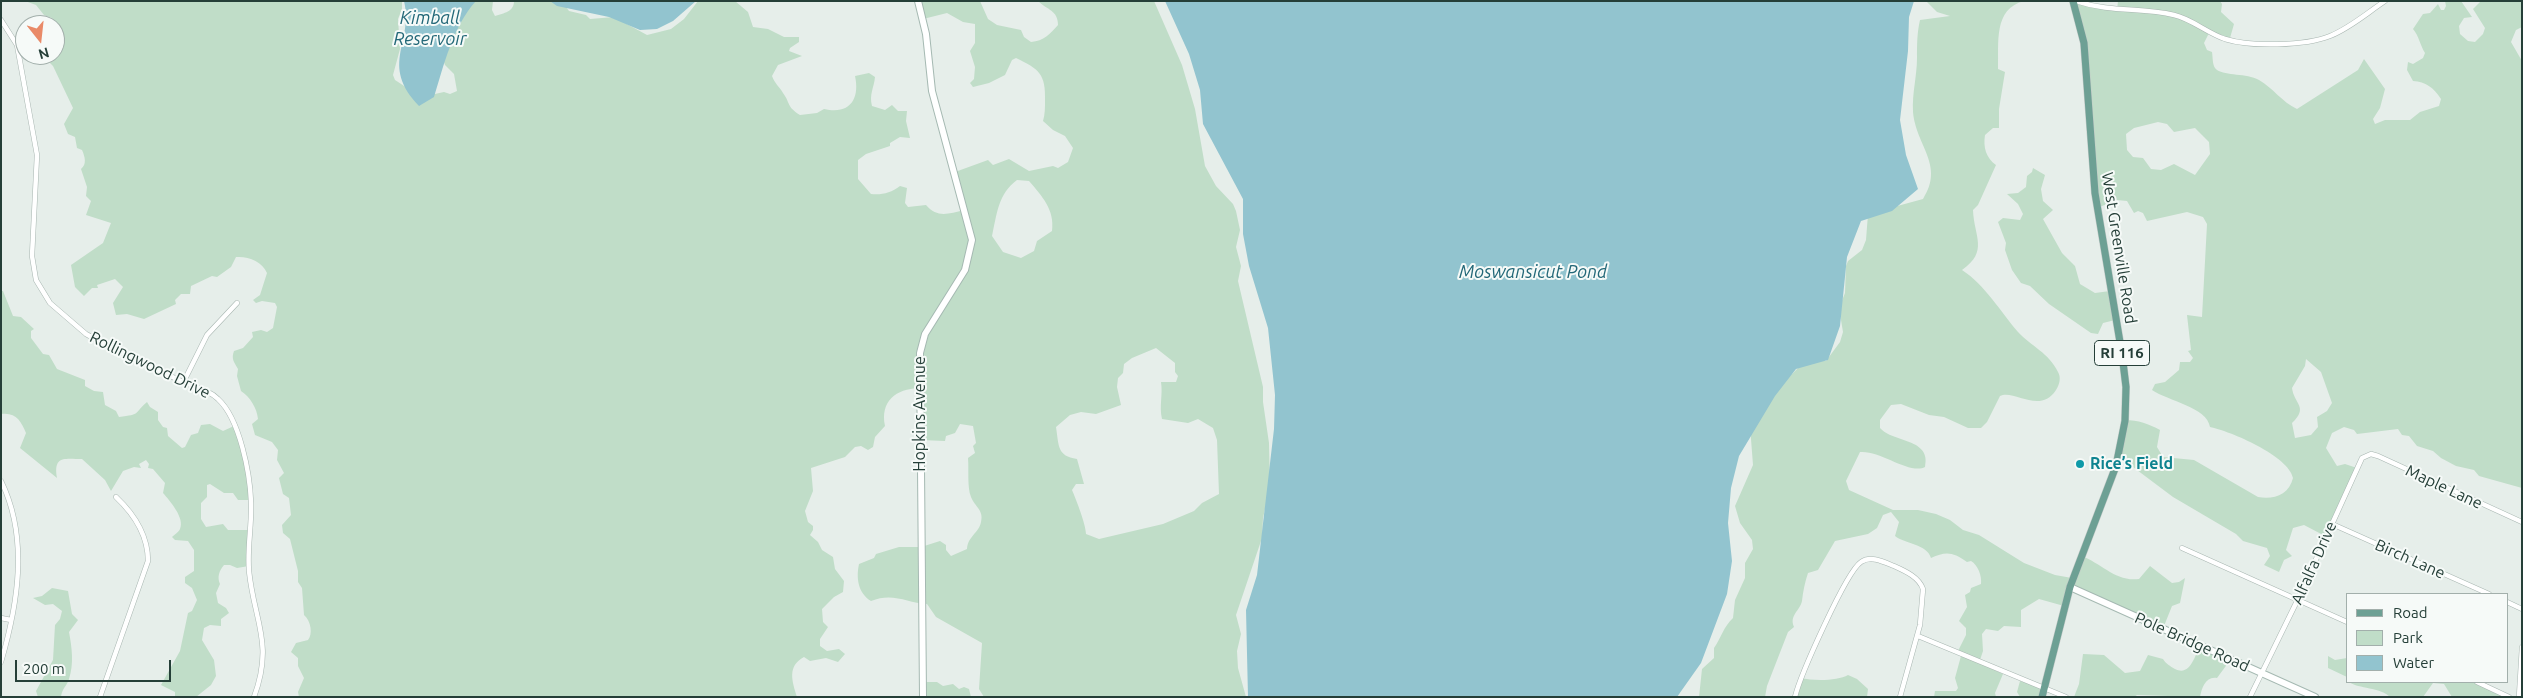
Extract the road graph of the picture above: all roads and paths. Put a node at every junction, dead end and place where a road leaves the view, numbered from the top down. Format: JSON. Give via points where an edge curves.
{"nodes":[{"id":1,"x":918,"y":1,"type":"edge"},
{"id":2,"x":2074,"y":1,"type":"edge"},
{"id":3,"x":2385,"y":1,"type":"edge"},
{"id":4,"x":1,"y":20,"type":"edge"},
{"id":5,"x":237,"y":302,"type":"dead end"},
{"id":6,"x":183,"y":383,"type":"junction"},
{"id":7,"x":2366,"y":455,"type":"joint"},
{"id":8,"x":1,"y":481,"type":"edge"},
{"id":9,"x":116,"y":497,"type":"dead end"},
{"id":10,"x":2522,"y":522,"type":"edge"},
{"id":11,"x":2332,"y":524,"type":"junction"},
{"id":12,"x":2182,"y":548,"type":"dead end"},
{"id":13,"x":2070,"y":587,"type":"junction"},
{"id":14,"x":2487,"y":593,"type":"edge"},
{"id":15,"x":2298,"y":599,"type":"junction"},
{"id":16,"x":2508,"y":602,"type":"edge"},
{"id":17,"x":2522,"y":609,"type":"edge"},
{"id":18,"x":1,"y":618,"type":"edge"},
{"id":19,"x":12,"y":620,"type":"junction"},
{"id":20,"x":2346,"y":622,"type":"edge"},
{"id":21,"x":1918,"y":636,"type":"junction"},
{"id":22,"x":2522,"y":647,"type":"edge"},
{"id":23,"x":1,"y":662,"type":"edge"},
{"id":24,"x":2261,"y":673,"type":"junction"},
{"id":25,"x":2479,"y":683,"type":"edge"},
{"id":26,"x":2044,"y":688,"type":"junction"},
{"id":27,"x":102,"y":696,"type":"edge"},
{"id":28,"x":254,"y":697,"type":"edge"},
{"id":29,"x":923,"y":697,"type":"edge"},
{"id":30,"x":1795,"y":697,"type":"edge"},
{"id":31,"x":1900,"y":697,"type":"edge"},
{"id":32,"x":2042,"y":697,"type":"edge"},
{"id":33,"x":2066,"y":697,"type":"edge"},
{"id":34,"x":2250,"y":697,"type":"edge"},
{"id":35,"x":2314,"y":697,"type":"edge"},
{"id":36,"x":2510,"y":697,"type":"edge"},
{"id":37,"x":2519,"y":697,"type":"edge"}],
"edges":[{"from":1,"to":29,"type":"street","name":"Hopkins Avenue","via":[[926,34],[932,90],[972,240],[965,270],[925,334],[920,353]]},
{"from":2,"to":3,"type":"street","via":[[2109,10],[2175,15],[2227,40],[2260,43],[2308,42],[2331,36]]},
{"from":2,"to":13,"type":"main road","name":"West Greenville Road","number":"RI 116","via":[[2084,44],[2097,211],[2126,387],[2125,420],[2116,466]]},
{"from":4,"to":6,"type":"street","name":"Rollingwood Drive","via":[[17,46],[37,155],[32,256],[39,286],[50,303],[86,334]]},
{"from":5,"to":6,"type":"street","via":[[207,334]]},
{"from":6,"to":28,"type":"street","name":"Rollingwood Drive","via":[[205,390],[219,400],[234,425],[248,472],[251,502],[249,568],[264,640],[264,657]]},
{"from":7,"to":10,"type":"street","name":"Maple Lane","via":[[2378,456]]},
{"from":7,"to":11,"type":"street","name":"Alfalfa Drive"},
{"from":8,"to":19,"type":"street","via":[[11,509],[18,549],[17,599]]},
{"from":9,"to":27,"type":"street","via":[[143,534],[148,561]]},
{"from":11,"to":14,"type":"street","name":"Birch Lane"},
{"from":11,"to":15,"type":"street","name":"Alfalfa Drive"},
{"from":12,"to":15,"type":"street"},
{"from":13,"to":24,"type":"street","name":"Pole Bridge Road"},
{"from":13,"to":26,"type":"main road","name":"West Greenville Road","number":"RI 116"},
{"from":15,"to":20,"type":"street"},
{"from":15,"to":24,"type":"street","name":"Alfalfa Drive"},
{"from":16,"to":17,"type":"street"},
{"from":18,"to":19,"type":"street"},
{"from":19,"to":23,"type":"street"},
{"from":21,"to":26,"type":"street"},
{"from":21,"to":30,"type":"street","via":[[1924,597],[1921,584],[1882,561],[1862,561],[1838,598],[1803,669]]},
{"from":21,"to":31,"type":"street"},
{"from":22,"to":37,"type":"street"},
{"from":24,"to":34,"type":"street","name":"Alfalfa Drive"},
{"from":24,"to":35,"type":"street","name":"Pole Bridge Road"},
{"from":25,"to":36,"type":"street"},
{"from":26,"to":32,"type":"main road","name":"West Greenville Road","number":"RI 116"},
{"from":26,"to":33,"type":"street"}]}
